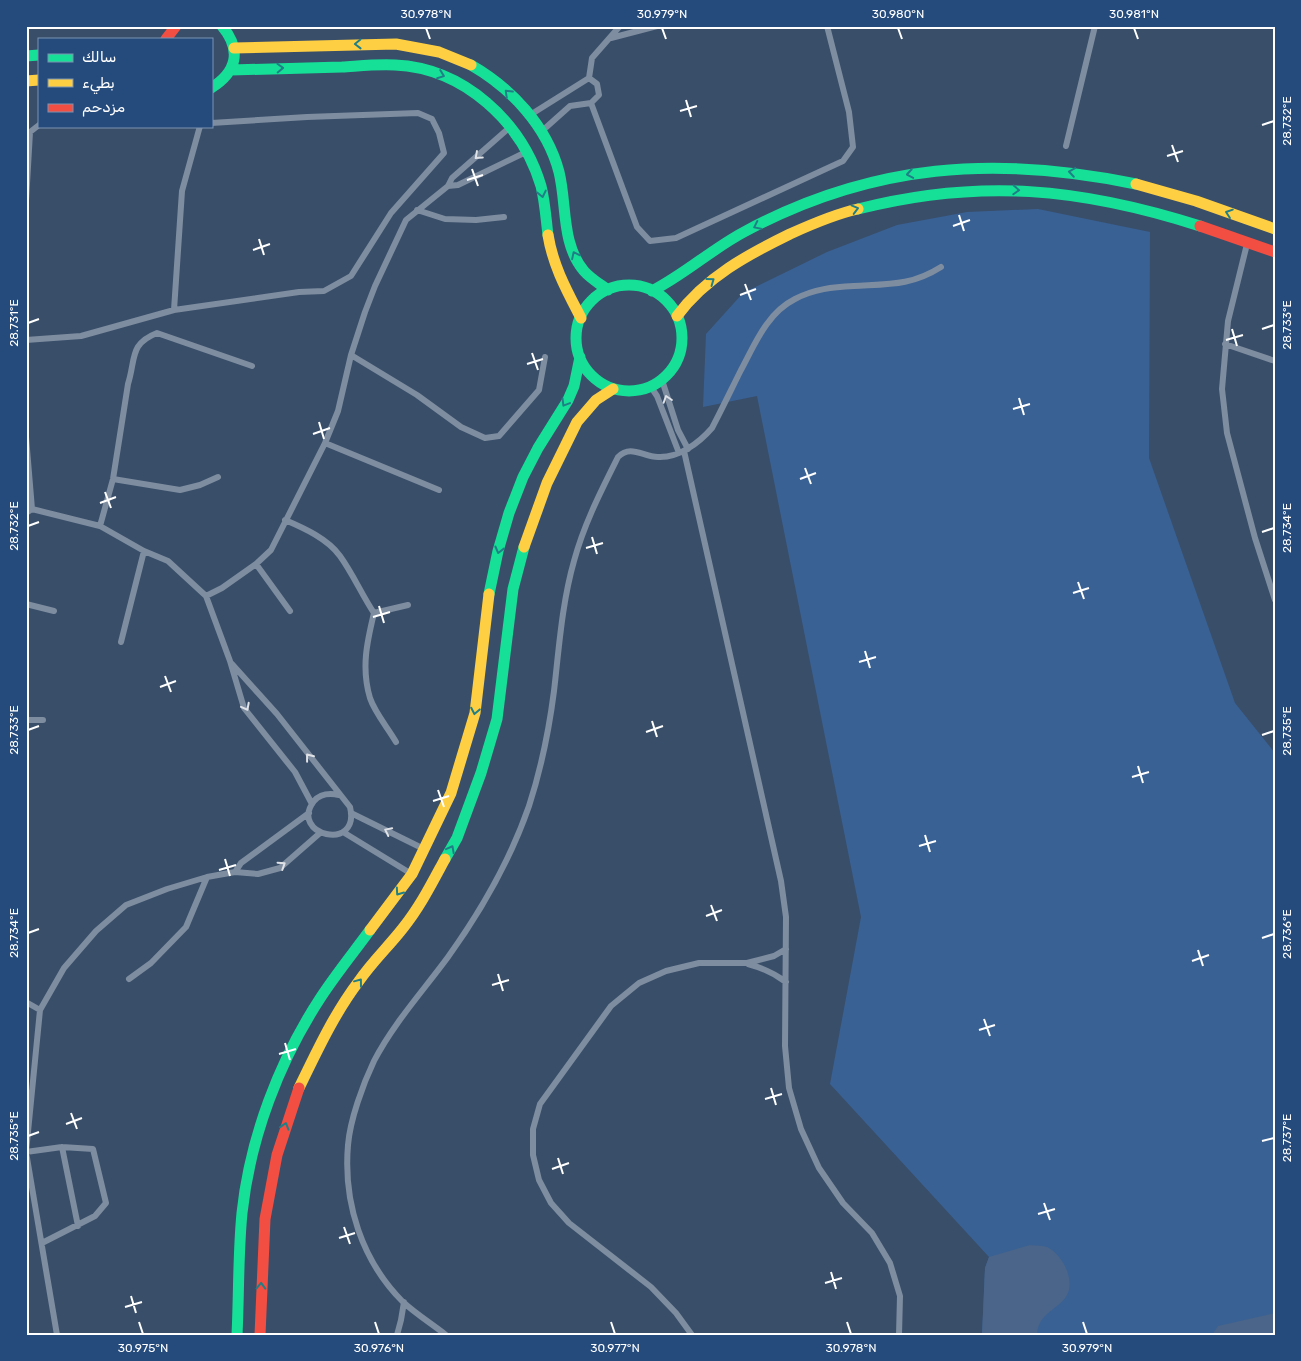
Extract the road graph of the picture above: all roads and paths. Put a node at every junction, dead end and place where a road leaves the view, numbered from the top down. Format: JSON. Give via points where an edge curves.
{"nodes":[{"id":1,"x":176,"y":26,"type":"edge"},
{"id":2,"x":222,"y":26,"type":"edge"},
{"id":3,"x":620,"y":26,"type":"edge"},
{"id":4,"x":657,"y":26,"type":"edge"},
{"id":5,"x":828,"y":26,"type":"edge"},
{"id":6,"x":1095,"y":26,"type":"edge"},
{"id":7,"x":167,"y":38,"type":"edge"},
{"id":8,"x":611,"y":38,"type":"junction"},
{"id":9,"x":234,"y":48,"type":"junction"},
{"id":10,"x":231,"y":70,"type":"junction"},
{"id":11,"x":588,"y":78,"type":"junction"},
{"id":12,"x":212,"y":88,"type":"edge"},
{"id":13,"x":591,"y":103,"type":"junction"},
{"id":14,"x":212,"y":123,"type":"edge"},
{"id":15,"x":38,"y":125,"type":"edge"},
{"id":16,"x":510,"y":127,"type":"junction"},
{"id":17,"x":199,"y":128,"type":"edge"},
{"id":18,"x":529,"y":128,"type":"junction"},
{"id":19,"x":1066,"y":146,"type":"dead end"},
{"id":20,"x":528,"y":152,"type":"junction"},
{"id":21,"x":1117,"y":180,"type":"junction"},
{"id":22,"x":448,"y":186,"type":"junction"},
{"id":23,"x":26,"y":201,"type":"edge"},
{"id":24,"x":1112,"y":202,"type":"junction"},
{"id":25,"x":417,"y":210,"type":"junction"},
{"id":26,"x":504,"y":217,"type":"dead end"},
{"id":27,"x":1275,"y":229,"type":"edge"},
{"id":28,"x":1247,"y":242,"type":"junction"},
{"id":29,"x":1275,"y":252,"type":"edge"},
{"id":30,"x":941,"y":267,"type":"dead end"},
{"id":31,"x":608,"y":290,"type":"junction"},
{"id":32,"x":652,"y":291,"type":"junction"},
{"id":33,"x":174,"y":310,"type":"junction"},
{"id":34,"x":677,"y":316,"type":"junction"},
{"id":35,"x":581,"y":318,"type":"junction"},
{"id":36,"x":26,"y":340,"type":"edge"},
{"id":37,"x":1225,"y":344,"type":"junction"},
{"id":38,"x":352,"y":355,"type":"junction"},
{"id":39,"x":545,"y":357,"type":"dead end"},
{"id":40,"x":580,"y":357,"type":"junction"},
{"id":41,"x":1275,"y":361,"type":"edge"},
{"id":42,"x":252,"y":366,"type":"dead end"},
{"id":43,"x":662,"y":380,"type":"junction"},
{"id":44,"x":651,"y":387,"type":"junction"},
{"id":45,"x":613,"y":388,"type":"junction"},
{"id":46,"x":26,"y":437,"type":"edge"},
{"id":47,"x":325,"y":443,"type":"junction"},
{"id":48,"x":683,"y":451,"type":"junction"},
{"id":49,"x":218,"y":477,"type":"dead end"},
{"id":50,"x":113,"y":479,"type":"junction"},
{"id":51,"x":439,"y":490,"type":"dead end"},
{"id":52,"x":29,"y":511,"type":"edge"},
{"id":53,"x":285,"y":520,"type":"junction"},
{"id":54,"x":100,"y":526,"type":"junction"},
{"id":55,"x":144,"y":551,"type":"junction"},
{"id":56,"x":256,"y":564,"type":"junction"},
{"id":57,"x":206,"y":596,"type":"junction"},
{"id":58,"x":1275,"y":600,"type":"edge"},
{"id":59,"x":26,"y":604,"type":"edge"},
{"id":60,"x":408,"y":605,"type":"dead end"},
{"id":61,"x":54,"y":611,"type":"dead end"},
{"id":62,"x":290,"y":611,"type":"dead end"},
{"id":63,"x":374,"y":612,"type":"junction"},
{"id":64,"x":121,"y":642,"type":"dead end"},
{"id":65,"x":230,"y":661,"type":"junction"},
{"id":66,"x":26,"y":720,"type":"edge"},
{"id":67,"x":43,"y":720,"type":"dead end"},
{"id":68,"x":396,"y":742,"type":"dead end"},
{"id":69,"x":340,"y":795,"type":"junction"},
{"id":70,"x":312,"y":804,"type":"junction"},
{"id":71,"x":309,"y":813,"type":"junction"},
{"id":72,"x":352,"y":813,"type":"junction"},
{"id":73,"x":343,"y":832,"type":"junction"},
{"id":74,"x":320,"y":833,"type":"junction"},
{"id":75,"x":425,"y":849,"type":"junction"},
{"id":76,"x":418,"y":863,"type":"junction"},
{"id":77,"x":236,"y":872,"type":"junction"},
{"id":78,"x":438,"y":873,"type":"junction"},
{"id":79,"x":412,"y":874,"type":"junction"},
{"id":80,"x":207,"y":877,"type":"junction"},
{"id":81,"x":786,"y":949,"type":"junction"},
{"id":82,"x":747,"y":963,"type":"junction"},
{"id":83,"x":129,"y":979,"type":"dead end"},
{"id":84,"x":786,"y":982,"type":"junction"},
{"id":85,"x":26,"y":1002,"type":"edge"},
{"id":86,"x":40,"y":1010,"type":"junction"},
{"id":87,"x":62,"y":1147,"type":"junction"},
{"id":88,"x":26,"y":1152,"type":"edge"},
{"id":89,"x":78,"y":1226,"type":"junction"},
{"id":90,"x":42,"y":1243,"type":"junction"},
{"id":91,"x":404,"y":1302,"type":"junction"},
{"id":92,"x":57,"y":1335,"type":"edge"},
{"id":93,"x":237,"y":1335,"type":"edge"},
{"id":94,"x":260,"y":1335,"type":"edge"},
{"id":95,"x":396,"y":1335,"type":"edge"},
{"id":96,"x":446,"y":1335,"type":"edge"},
{"id":97,"x":692,"y":1335,"type":"edge"},
{"id":98,"x":899,"y":1335,"type":"edge"}],
"edges":[{"from":1,"to":7,"type":"street"},
{"from":2,"to":9,"type":"street","via":[[232,39]]},
{"from":3,"to":8,"type":"lane"},
{"from":4,"to":8,"type":"lane"},
{"from":5,"to":13,"type":"lane","via":[[853,147],[843,161],[676,238],[650,241],[638,226]]},
{"from":6,"to":19,"type":"lane"},
{"from":8,"to":11,"type":"lane","via":[[592,58]]},
{"from":9,"to":10,"type":"street"},
{"from":18,"to":9,"type":"street","one_way":true,"via":[[519,103],[500,85],[478,70],[429,49],[377,44]]},
{"from":10,"to":12,"type":"street","via":[[220,84]]},
{"from":10,"to":16,"type":"street","one_way":true,"via":[[370,64],[420,68],[467,88],[487,102]]},
{"from":11,"to":13,"type":"lane","via":[[597,84],[599,95]]},
{"from":11,"to":18,"type":"lane"},
{"from":13,"to":18,"type":"lane","via":[[570,106]]},
{"from":14,"to":33,"type":"lane","via":[[418,113],[432,119],[444,153],[391,212],[351,276],[324,290]]},
{"from":15,"to":23,"type":"lane","via":[[30,132]]},
{"from":16,"to":18,"type":"street"},
{"from":16,"to":22,"type":"lane","one_way":true,"via":[[452,178]]},
{"from":17,"to":33,"type":"lane","via":[[182,191]]},
{"from":18,"to":20,"type":"street"},
{"from":31,"to":18,"type":"street","one_way":true,"via":[[576,260],[558,171],[548,146]]},
{"from":20,"to":22,"type":"lane","via":[[458,185]]},
{"from":20,"to":35,"type":"street","one_way":true,"via":[[541,186],[552,255]]},
{"from":21,"to":24,"type":"street"},
{"from":27,"to":21,"type":"street","one_way":true,"via":[[1179,196]]},
{"from":21,"to":32,"type":"street","one_way":true,"via":[[1049,169],[992,166],[936,169],[881,179],[831,193],[738,235],[683,274]]},
{"from":22,"to":25,"type":"lane"},
{"from":24,"to":28,"type":"street"},
{"from":34,"to":24,"type":"street","one_way":true,"via":[[698,291],[749,255],[792,232],[884,202],[938,192],[992,188],[1047,191]]},
{"from":25,"to":26,"type":"lane","via":[[445,219]]},
{"from":25,"to":38,"type":"lane","via":[[406,220],[375,286]]},
{"from":28,"to":29,"type":"street"},
{"from":28,"to":37,"type":"lane"},
{"from":30,"to":48,"type":"lane","via":[[911,282],[834,287],[794,299],[776,313],[763,330],[712,428]]},
{"from":31,"to":32,"type":"street","via":[[638,286]]},
{"from":31,"to":35,"type":"street","via":[[587,306]]},
{"from":32,"to":34,"type":"street","via":[[667,302]]},
{"from":33,"to":36,"type":"lane","via":[[81,336]]},
{"from":34,"to":43,"type":"street","via":[[682,344],[675,364]]},
{"from":35,"to":40,"type":"street","via":[[577,331]]},
{"from":37,"to":41,"type":"lane"},
{"from":37,"to":58,"type":"lane","via":[[1222,389],[1226,433]]},
{"from":38,"to":39,"type":"lane","via":[[461,427],[485,438],[499,436],[539,390]]},
{"from":38,"to":47,"type":"lane","via":[[338,411]]},
{"from":40,"to":45,"type":"street","via":[[599,382]]},
{"from":40,"to":75,"type":"street","one_way":true,"via":[[568,400],[538,448],[509,513],[488,599],[475,713],[451,794]]},
{"from":42,"to":50,"type":"lane","via":[[157,332],[144,338],[136,349],[128,384]]},
{"from":43,"to":44,"type":"street"},
{"from":48,"to":43,"type":"lane","one_way":true},
{"from":44,"to":45,"type":"street","via":[[626,391]]},
{"from":44,"to":48,"type":"lane"},
{"from":78,"to":45,"type":"street","one_way":true,"via":[[471,803],[493,735],[513,589],[526,538],[546,483],[577,422],[596,400]]},
{"from":46,"to":52,"type":"lane"},
{"from":47,"to":51,"type":"lane"},
{"from":47,"to":53,"type":"lane"},
{"from":48,"to":81,"type":"lane","via":[[781,881]]},
{"from":48,"to":91,"type":"lane","via":[[659,458],[634,450],[622,453],[592,508],[573,561],[544,751],[529,806],[507,859],[480,910],[393,1031],[375,1060],[358,1101],[348,1143],[348,1187],[355,1221],[376,1268]]},
{"from":49,"to":50,"type":"lane","via":[[180,490]]},
{"from":50,"to":54,"type":"lane"},
{"from":52,"to":54,"type":"lane"},
{"from":53,"to":56,"type":"lane","via":[[271,550]]},
{"from":53,"to":63,"type":"lane","via":[[312,532],[339,555]]},
{"from":54,"to":55,"type":"lane"},
{"from":55,"to":57,"type":"lane","via":[[168,561]]},
{"from":55,"to":64,"type":"lane"},
{"from":56,"to":57,"type":"lane"},
{"from":56,"to":62,"type":"lane"},
{"from":57,"to":65,"type":"lane"},
{"from":59,"to":61,"type":"lane"},
{"from":60,"to":63,"type":"lane"},
{"from":63,"to":68,"type":"lane","via":[[364,668],[371,699]]},
{"from":69,"to":65,"type":"lane","one_way":true,"via":[[277,714]]},
{"from":65,"to":70,"type":"lane","one_way":true,"via":[[244,708],[295,772]]},
{"from":66,"to":67,"type":"lane"},
{"from":69,"to":70,"type":"lane","via":[[324,794]]},
{"from":69,"to":72,"type":"lane","via":[[348,802]]},
{"from":70,"to":71,"type":"lane"},
{"from":71,"to":74,"type":"lane","via":[[312,825]]},
{"from":71,"to":77,"type":"lane","via":[[241,863]]},
{"from":72,"to":73,"type":"lane","via":[[350,824]]},
{"from":75,"to":72,"type":"lane","one_way":true},
{"from":73,"to":74,"type":"lane","via":[[328,836]]},
{"from":73,"to":79,"type":"lane"},
{"from":77,"to":74,"type":"lane","one_way":true,"via":[[258,874],[280,868]]},
{"from":75,"to":76,"type":"street"},
{"from":76,"to":78,"type":"street"},
{"from":76,"to":79,"type":"street"},
{"from":77,"to":80,"type":"lane"},
{"from":94,"to":78,"type":"street","one_way":true,"via":[[267,1203],[277,1155],[296,1094],[341,1007],[359,980],[404,927]]},
{"from":79,"to":93,"type":"street","one_way":true,"via":[[321,997],[292,1047],[263,1116],[247,1181],[240,1248]]},
{"from":80,"to":83,"type":"lane","via":[[186,927],[151,964]]},
{"from":80,"to":86,"type":"lane","via":[[126,905],[96,931],[64,968]]},
{"from":81,"to":82,"type":"lane","via":[[774,956]]},
{"from":81,"to":84,"type":"lane"},
{"from":82,"to":84,"type":"lane","via":[[761,967]]},
{"from":82,"to":97,"type":"lane","via":[[699,963],[666,971],[639,983],[611,1006],[540,1104],[533,1128],[533,1155],[539,1180],[551,1203],[569,1222],[651,1286]]},
{"from":84,"to":98,"type":"lane","via":[[785,1046],[789,1088],[801,1129],[818,1168],[872,1233],[890,1263],[900,1296]]},
{"from":85,"to":86,"type":"lane"},
{"from":86,"to":88,"type":"lane"},
{"from":87,"to":88,"type":"lane"},
{"from":87,"to":89,"type":"lane"},
{"from":87,"to":89,"type":"lane","via":[[93,1149],[106,1204],[95,1216]]},
{"from":88,"to":90,"type":"lane"},
{"from":89,"to":90,"type":"lane"},
{"from":90,"to":92,"type":"lane"},
{"from":91,"to":95,"type":"lane"},
{"from":91,"to":96,"type":"lane"}]}
